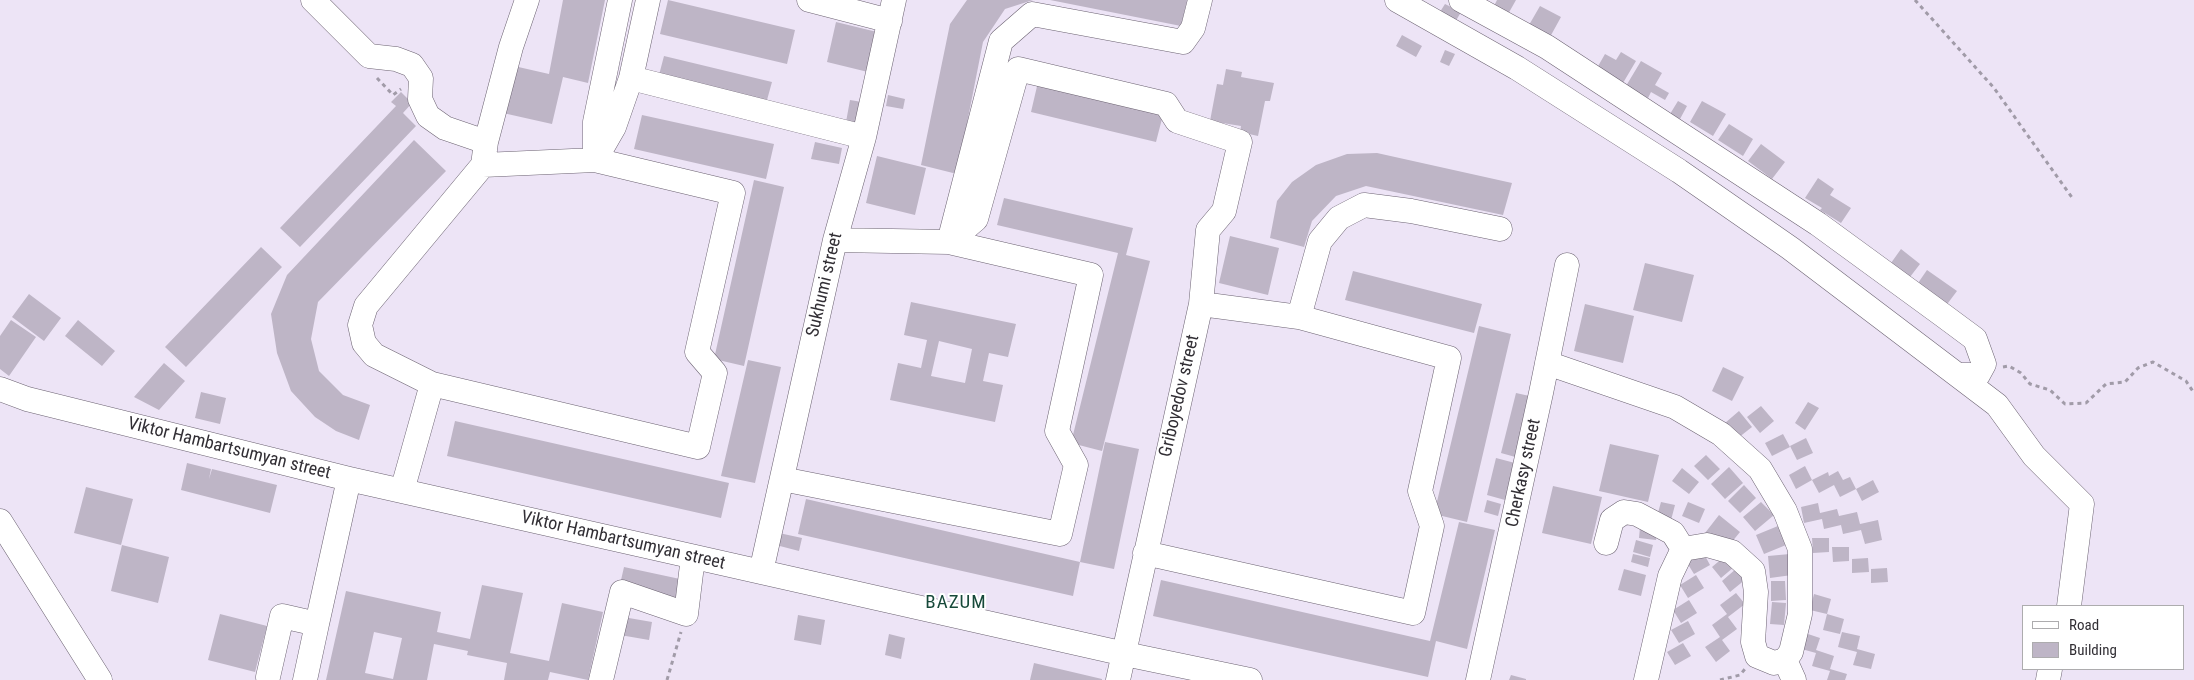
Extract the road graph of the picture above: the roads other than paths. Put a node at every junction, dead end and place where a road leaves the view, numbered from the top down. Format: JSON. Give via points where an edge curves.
{"nodes":[{"id":1,"x":313,"y":0,"type":"edge"},
{"id":2,"x":527,"y":0,"type":"edge"},
{"id":3,"x":620,"y":0,"type":"edge"},
{"id":4,"x":648,"y":0,"type":"edge"},
{"id":5,"x":809,"y":0,"type":"edge"},
{"id":6,"x":1200,"y":0,"type":"edge"},
{"id":7,"x":1397,"y":0,"type":"edge"},
{"id":8,"x":1461,"y":0,"type":"edge"},
{"id":9,"x":892,"y":10,"type":"edge"},
{"id":10,"x":631,"y":78,"type":"junction"},
{"id":11,"x":864,"y":137,"type":"junction"},
{"id":12,"x":486,"y":142,"type":"junction"},
{"id":13,"x":595,"y":160,"type":"junction"},
{"id":14,"x":483,"y":165,"type":"junction"},
{"id":15,"x":1500,"y":229,"type":"dead end"},
{"id":16,"x":835,"y":240,"type":"junction"},
{"id":17,"x":949,"y":242,"type":"junction"},
{"id":18,"x":1567,"y":265,"type":"dead end"},
{"id":19,"x":1201,"y":304,"type":"junction"},
{"id":20,"x":1299,"y":317,"type":"junction"},
{"id":21,"x":1547,"y":363,"type":"junction"},
{"id":22,"x":1960,"y":375,"type":"junction"},
{"id":23,"x":432,"y":384,"type":"junction"},
{"id":24,"x":0,"y":388,"type":"edge"},
{"id":25,"x":27,"y":399,"type":"junction"},
{"id":26,"x":0,"y":406,"type":"edge"},
{"id":27,"x":349,"y":479,"type":"junction"},
{"id":28,"x":782,"y":479,"type":"junction"},
{"id":29,"x":402,"y":491,"type":"junction"},
{"id":30,"x":0,"y":521,"type":"edge"},
{"id":31,"x":1606,"y":544,"type":"dead end"},
{"id":32,"x":1683,"y":548,"type":"junction"},
{"id":33,"x":1145,"y":553,"type":"junction"},
{"id":34,"x":693,"y":557,"type":"junction"},
{"id":35,"x":761,"y":572,"type":"junction"},
{"id":36,"x":2069,"y":605,"type":"edge"},
{"id":37,"x":317,"y":624,"type":"junction"},
{"id":38,"x":1125,"y":654,"type":"junction"},
{"id":39,"x":1789,"y":670,"type":"edge"},
{"id":40,"x":268,"y":677,"type":"dead end"},
{"id":41,"x":100,"y":680,"type":"edge"},
{"id":42,"x":305,"y":680,"type":"edge"},
{"id":43,"x":601,"y":680,"type":"edge"},
{"id":44,"x":1118,"y":680,"type":"edge"},
{"id":45,"x":1250,"y":680,"type":"edge"},
{"id":46,"x":1478,"y":680,"type":"edge"},
{"id":47,"x":1646,"y":680,"type":"edge"}],
"edges":[{"from":1,"to":12,"type":"street","via":[[369,56],[396,59],[412,65],[422,78],[420,99],[428,116],[445,128]]},
{"from":2,"to":12,"type":"street"},
{"from":3,"to":13,"type":"street","via":[[595,122]]},
{"from":4,"to":10,"type":"street"},
{"from":5,"to":9,"type":"street"},
{"from":6,"to":17,"type":"street","via":[[1193,28],[1183,42],[1032,14],[1001,41]]},
{"from":7,"to":22,"type":"street","via":[[1516,68],[1679,171],[1790,248]]},
{"from":8,"to":22,"type":"street","via":[[1547,47],[1818,224],[1974,339],[1984,364],[1978,375]]},
{"from":9,"to":11,"type":"street","name":"Sukhumi street"},
{"from":10,"to":11,"type":"street"},
{"from":10,"to":13,"type":"street","via":[[614,127]]},
{"from":11,"to":16,"type":"street","name":"Sukhumi street"},
{"from":12,"to":14,"type":"street"},
{"from":13,"to":14,"type":"street"},
{"from":13,"to":23,"type":"street","via":[[733,193],[697,352],[715,373],[698,447]]},
{"from":14,"to":23,"type":"street","via":[[366,306],[360,325],[364,343],[374,354]]},
{"from":15,"to":20,"type":"street","via":[[1364,205],[1339,218],[1320,241]]},
{"from":16,"to":17,"type":"street"},
{"from":16,"to":28,"type":"street","name":"Sukhumi street"},
{"from":17,"to":19,"type":"street","name":"Griboyedov street","via":[[976,218],[1018,69],[1166,104],[1177,121],[1240,142],[1224,211],[1208,230]]},
{"from":17,"to":28,"type":"street","via":[[1091,274],[1057,431],[1076,465],[1060,534]]},
{"from":18,"to":21,"type":"street","name":"Cherkasy street"},
{"from":19,"to":20,"type":"street"},
{"from":19,"to":33,"type":"street","name":"Griboyedov street"},
{"from":20,"to":33,"type":"street","via":[[1449,358],[1420,491],[1432,526],[1413,613]]},
{"from":21,"to":39,"type":"street","via":[[1675,407],[1721,434],[1760,469],[1785,511],[1800,549],[1800,614]]},
{"from":21,"to":46,"type":"street","name":"Cherkasy street"},
{"from":22,"to":36,"type":"street","via":[[1997,405],[2034,456],[2082,504]]},
{"from":23,"to":29,"type":"street"},
{"from":24,"to":25,"type":"street","name":"Viktor Hambartsumyan street"},
{"from":25,"to":26,"type":"street"},
{"from":25,"to":27,"type":"street","name":"Viktor Hambartsumyan street"},
{"from":27,"to":29,"type":"street","name":"Viktor Hambartsumyan street"},
{"from":27,"to":37,"type":"street"},
{"from":28,"to":35,"type":"street","name":"Sukhumi street"},
{"from":29,"to":34,"type":"street","name":"Viktor Hambartsumyan street"},
{"from":30,"to":41,"type":"street"},
{"from":31,"to":32,"type":"street","via":[[1612,520],[1624,512],[1638,514],[1673,533]]},
{"from":32,"to":39,"type":"street","via":[[1707,546],[1732,552],[1754,571],[1754,642],[1757,656]]},
{"from":32,"to":47,"type":"street","via":[[1670,576]]},
{"from":33,"to":38,"type":"street","name":"Griboyedov street"},
{"from":34,"to":35,"type":"street","name":"Viktor Hambartsumyan street"},
{"from":34,"to":43,"type":"street","via":[[686,614],[622,592]]},
{"from":35,"to":38,"type":"street","name":"Viktor Hambartsumyan street"},
{"from":37,"to":40,"type":"street","via":[[282,616]]},
{"from":37,"to":42,"type":"street"},
{"from":38,"to":44,"type":"street","name":"Griboyedov street"},
{"from":38,"to":45,"type":"street","name":"Viktor Hambartsumyan street"}]}
